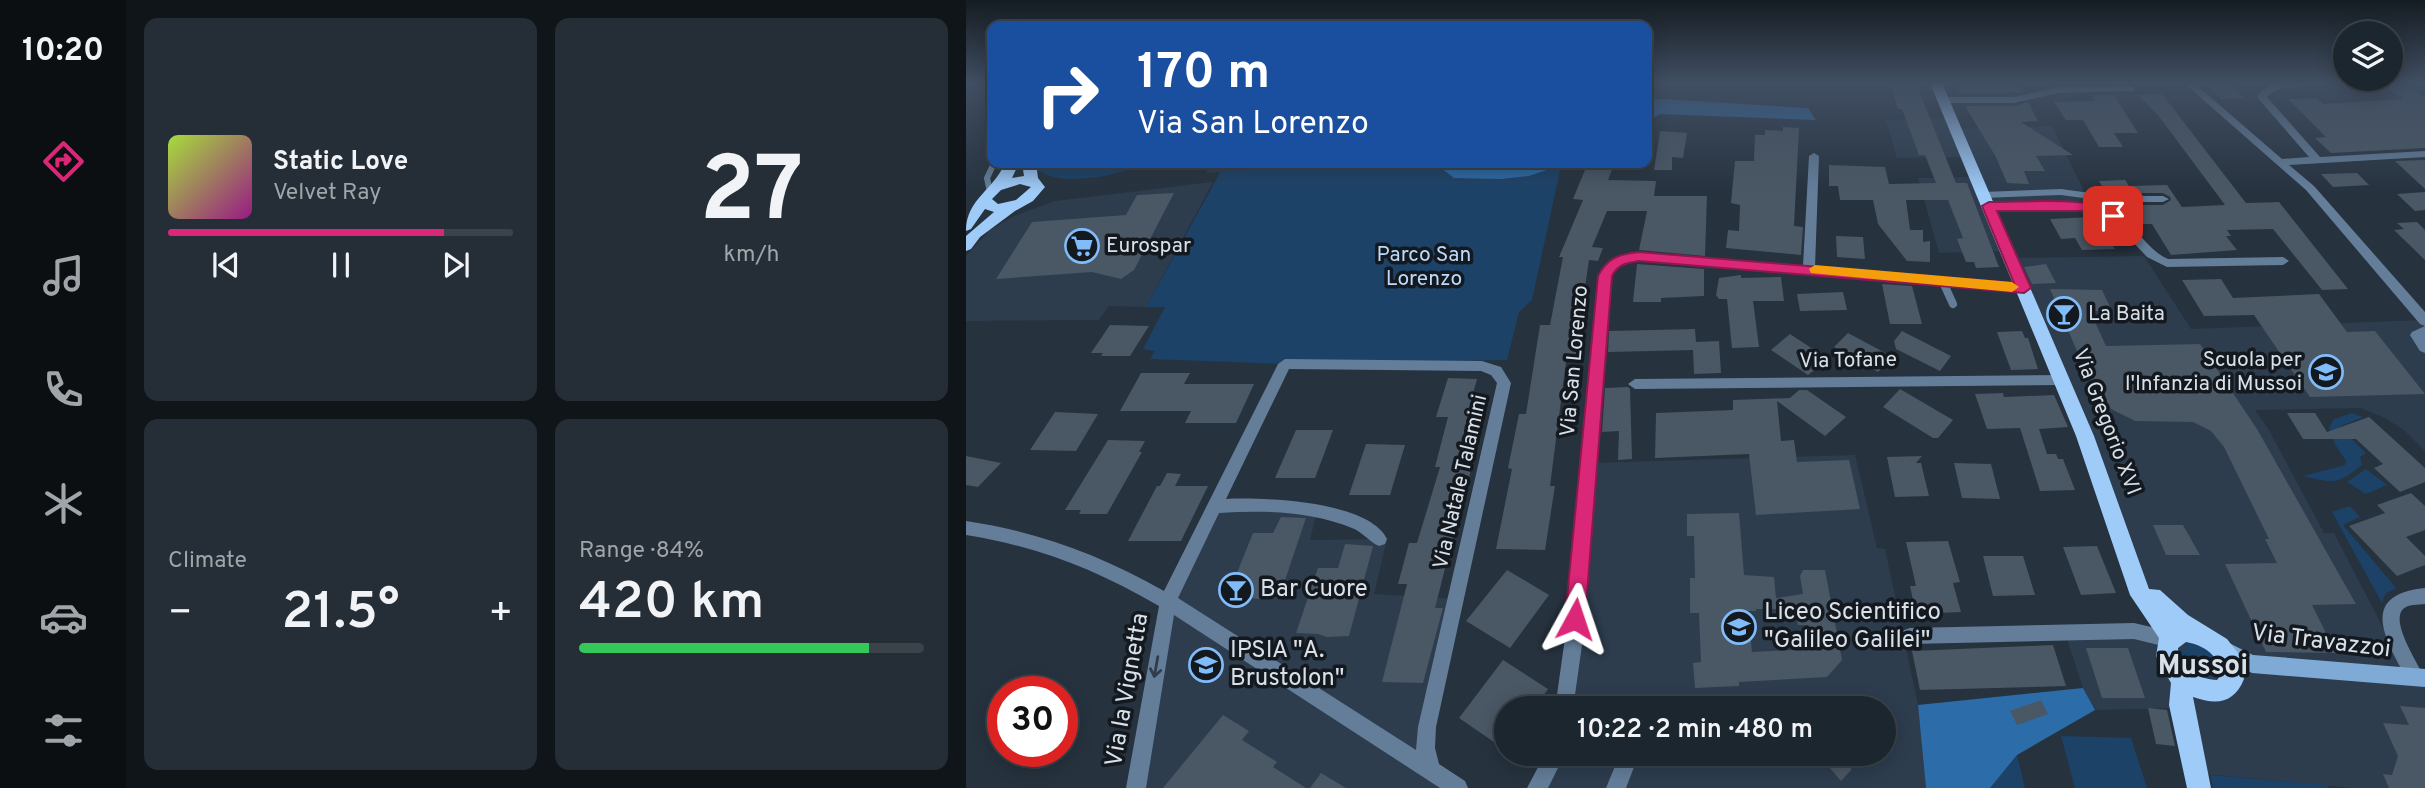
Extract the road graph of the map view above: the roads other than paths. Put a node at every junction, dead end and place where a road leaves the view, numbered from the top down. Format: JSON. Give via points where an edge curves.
{"nodes":[{"id":1,"x":1952,"y":120,"type":"edge"},
{"id":2,"x":2230,"y":120,"type":"edge"},
{"id":3,"x":2282,"y":120,"type":"edge"},
{"id":4,"x":2425,"y":155,"type":"edge"},
{"id":5,"x":1814,"y":156,"type":"dead end"},
{"id":6,"x":2317,"y":160,"type":"junction"},
{"id":7,"x":2278,"y":162,"type":"junction"},
{"id":8,"x":992,"y":168,"type":"edge"},
{"id":9,"x":1010,"y":168,"type":"edge"},
{"id":10,"x":1030,"y":168,"type":"edge"},
{"id":11,"x":1031,"y":180,"type":"junction"},
{"id":12,"x":990,"y":193,"type":"junction"},
{"id":13,"x":2163,"y":199,"type":"dead end"},
{"id":14,"x":1986,"y":201,"type":"junction"},
{"id":15,"x":1011,"y":207,"type":"junction"},
{"id":16,"x":966,"y":226,"type":"edge"},
{"id":17,"x":966,"y":246,"type":"edge"},
{"id":18,"x":2283,"y":261,"type":"dead end"},
{"id":19,"x":1809,"y":269,"type":"junction"},
{"id":20,"x":1942,"y":280,"type":"junction"},
{"id":21,"x":2024,"y":288,"type":"junction"},
{"id":22,"x":1953,"y":304,"type":"dead end"},
{"id":23,"x":2425,"y":321,"type":"edge"},
{"id":24,"x":2425,"y":331,"type":"edge"},
{"id":25,"x":2425,"y":348,"type":"edge"},
{"id":26,"x":1285,"y":365,"type":"joint"},
{"id":27,"x":2062,"y":380,"type":"junction"},
{"id":28,"x":1635,"y":384,"type":"dead end"},
{"id":29,"x":1215,"y":506,"type":"junction"},
{"id":30,"x":966,"y":528,"type":"edge"},
{"id":31,"x":1379,"y":539,"type":"dead end"},
{"id":32,"x":2139,"y":586,"type":"junction"},
{"id":33,"x":2425,"y":596,"type":"edge"},
{"id":34,"x":1168,"y":600,"type":"junction"},
{"id":35,"x":2139,"y":631,"type":"junction"},
{"id":36,"x":1910,"y":636,"type":"dead end"},
{"id":37,"x":2206,"y":637,"type":"junction"},
{"id":38,"x":2170,"y":643,"type":"junction"},
{"id":39,"x":2252,"y":664,"type":"junction"},
{"id":40,"x":2420,"y":678,"type":"edge"},
{"id":41,"x":2233,"y":679,"type":"junction"},
{"id":42,"x":2182,"y":680,"type":"junction"},
{"id":43,"x":2213,"y":693,"type":"junction"},
{"id":44,"x":1566,"y":696,"type":"edge"},
{"id":45,"x":2187,"y":732,"type":"junction"},
{"id":46,"x":1549,"y":766,"type":"edge"},
{"id":47,"x":1625,"y":766,"type":"edge"},
{"id":48,"x":1431,"y":771,"type":"junction"},
{"id":49,"x":1136,"y":788,"type":"edge"},
{"id":50,"x":1458,"y":788,"type":"edge"},
{"id":51,"x":1537,"y":788,"type":"edge"},
{"id":52,"x":1616,"y":788,"type":"edge"},
{"id":53,"x":2199,"y":788,"type":"edge"}],
"edges":[{"from":1,"to":14,"type":"main road","name":"Via Gregorio XVI"},
{"from":2,"to":7,"type":"street"},
{"from":3,"to":6,"type":"street"},
{"from":4,"to":6,"type":"street"},
{"from":5,"to":19,"type":"street"},
{"from":6,"to":7,"type":"street"},
{"from":7,"to":23,"type":"street","via":[[2310,188]]},
{"from":8,"to":12,"type":"lane","via":[[987,178]]},
{"from":9,"to":12,"type":"main road"},
{"from":10,"to":11,"type":"main road"},
{"from":11,"to":12,"type":"main road","via":[[1018,180]]},
{"from":11,"to":15,"type":"main road","via":[[1037,191]]},
{"from":12,"to":15,"type":"main road","via":[[996,208]]},
{"from":12,"to":16,"type":"main road"},
{"from":13,"to":14,"type":"street","via":[[2061,192]]},
{"from":14,"to":18,"type":"street","via":[[2099,210],[2119,221],[2152,256],[2167,263]]},
{"from":14,"to":21,"type":"main road","name":"Via Gregorio XVI"},
{"from":15,"to":17,"type":"main road"},
{"from":19,"to":20,"type":"street","name":"Via San Lorenzo"},
{"from":19,"to":44,"type":"street","name":"Via San Lorenzo","via":[[1631,257],[1606,270]]},
{"from":20,"to":21,"type":"street","name":"Via San Lorenzo"},
{"from":20,"to":22,"type":"lane"},
{"from":21,"to":27,"type":"main road","name":"Via Gregorio XVI"},
{"from":24,"to":25,"type":"street","via":[[2417,335]]},
{"from":26,"to":29,"type":"street","name":"Via la Vignetta"},
{"from":26,"to":48,"type":"street","name":"Via Natale Talamini","via":[[1482,366],[1496,372],[1504,383],[1427,727],[1425,747]]},
{"from":27,"to":28,"type":"street","name":"Via Tofane"},
{"from":27,"to":32,"type":"main road","name":"Via Gregorio XVI"},
{"from":29,"to":31,"type":"street","via":[[1275,505],[1319,513],[1371,528]]},
{"from":29,"to":34,"type":"street","name":"Via la Vignetta"},
{"from":30,"to":34,"type":"street","via":[[1037,542]]},
{"from":32,"to":35,"type":"street","name":"Via Gregorio XVI","via":[[2145,621]]},
{"from":32,"to":37,"type":"main road","name":"Via Gregorio XVI"},
{"from":32,"to":38,"type":"main road","name":"Via Gregorio XVI"},
{"from":33,"to":40,"type":"street","via":[[2401,599],[2390,617]]},
{"from":34,"to":48,"type":"street"},
{"from":34,"to":49,"type":"street","name":"Via la Vignetta","one_way":true},
{"from":35,"to":36,"type":"street"},
{"from":35,"to":38,"type":"street"},
{"from":37,"to":38,"type":"main road","via":[[2178,633]]},
{"from":37,"to":39,"type":"street","name":"Via Travazzoi"},
{"from":37,"to":41,"type":"main road","via":[[2230,660]]},
{"from":38,"to":42,"type":"main road","via":[[2169,662]]},
{"from":39,"to":40,"type":"street","name":"Via Travazzoi"},
{"from":39,"to":41,"type":"street","name":"Via Travazzoi"},
{"from":41,"to":43,"type":"main road","via":[[2222,691]]},
{"from":42,"to":43,"type":"main road"},
{"from":42,"to":45,"type":"main road"},
{"from":43,"to":45,"type":"main road","via":[[2197,704]]},
{"from":45,"to":53,"type":"main road"},
{"from":46,"to":51,"type":"street"},
{"from":47,"to":52,"type":"street"},
{"from":48,"to":50,"type":"street"}]}
